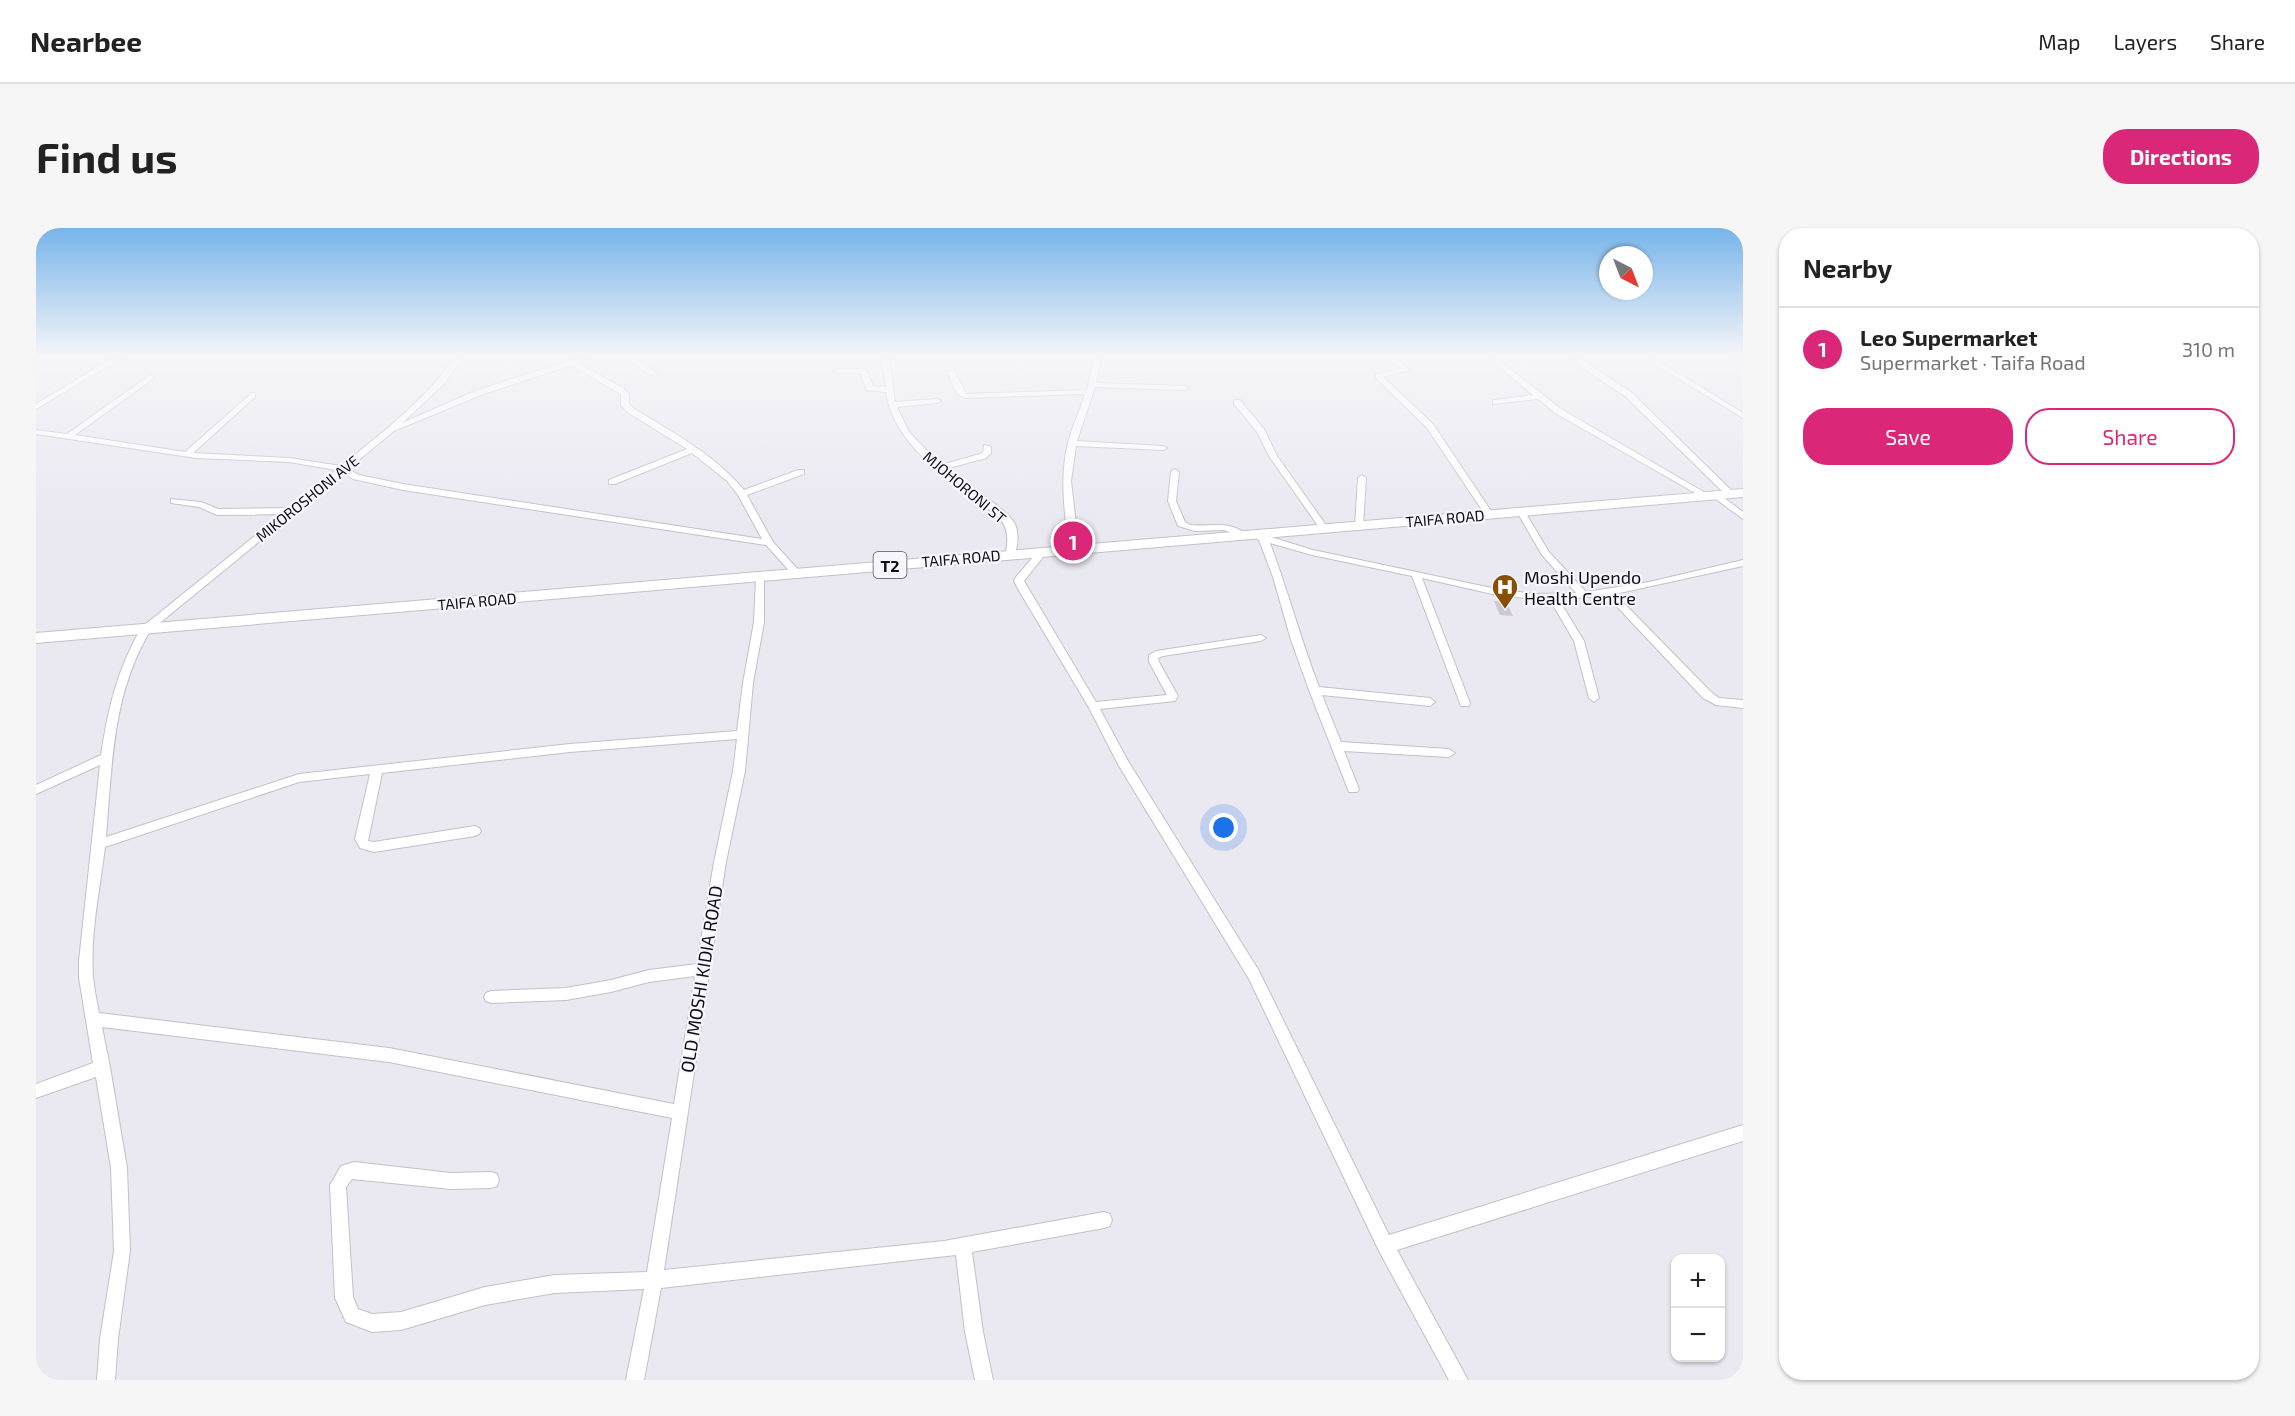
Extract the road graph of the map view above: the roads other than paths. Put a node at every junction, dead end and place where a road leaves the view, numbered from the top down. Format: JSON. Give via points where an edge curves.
{"nodes":[{"id":1,"x":103,"y":411,"type":"edge"},
{"id":2,"x":235,"y":411,"type":"edge"},
{"id":3,"x":410,"y":411,"type":"edge"},
{"id":4,"x":436,"y":411,"type":"edge"},
{"id":5,"x":631,"y":411,"type":"edge"},
{"id":6,"x":895,"y":411,"type":"edge"},
{"id":7,"x":1083,"y":411,"type":"edge"},
{"id":8,"x":1244,"y":411,"type":"edge"},
{"id":9,"x":1414,"y":411,"type":"edge"},
{"id":10,"x":1558,"y":411,"type":"edge"},
{"id":11,"x":1644,"y":411,"type":"edge"},
{"id":12,"x":36,"y":432,"type":"edge"},
{"id":13,"x":388,"y":432,"type":"junction"},
{"id":14,"x":70,"y":435,"type":"junction"},
{"id":15,"x":1072,"y":443,"type":"junction"},
{"id":16,"x":987,"y":447,"type":"dead end"},
{"id":17,"x":1163,"y":448,"type":"dead end"},
{"id":18,"x":693,"y":450,"type":"junction"},
{"id":19,"x":188,"y":453,"type":"junction"},
{"id":20,"x":939,"y":468,"type":"junction"},
{"id":21,"x":342,"y":469,"type":"junction"},
{"id":22,"x":801,"y":472,"type":"dead end"},
{"id":23,"x":1175,"y":472,"type":"dead end"},
{"id":24,"x":1362,"y":478,"type":"dead end"},
{"id":25,"x":612,"y":482,"type":"dead end"},
{"id":26,"x":742,"y":494,"type":"junction"},
{"id":27,"x":1724,"y":494,"type":"edge"},
{"id":28,"x":174,"y":501,"type":"dead end"},
{"id":29,"x":292,"y":511,"type":"junction"},
{"id":30,"x":1521,"y":512,"type":"junction"},
{"id":31,"x":1490,"y":514,"type":"junction"},
{"id":32,"x":1743,"y":516,"type":"edge"},
{"id":33,"x":1359,"y":526,"type":"junction"},
{"id":34,"x":1324,"y":528,"type":"junction"},
{"id":35,"x":1252,"y":535,"type":"junction"},
{"id":36,"x":769,"y":543,"type":"junction"},
{"id":37,"x":1074,"y":550,"type":"junction"},
{"id":38,"x":1042,"y":552,"type":"junction"},
{"id":39,"x":1011,"y":554,"type":"junction"},
{"id":40,"x":1743,"y":563,"type":"edge"},
{"id":41,"x":797,"y":574,"type":"junction"},
{"id":42,"x":1416,"y":574,"type":"junction"},
{"id":43,"x":761,"y":578,"type":"junction"},
{"id":44,"x":1607,"y":591,"type":"junction"},
{"id":45,"x":1583,"y":594,"type":"junction"},
{"id":46,"x":1553,"y":597,"type":"junction"},
{"id":47,"x":146,"y":629,"type":"junction"},
{"id":48,"x":36,"y":638,"type":"edge"},
{"id":49,"x":1261,"y":638,"type":"dead end"},
{"id":50,"x":1314,"y":690,"type":"junction"},
{"id":51,"x":1594,"y":698,"type":"dead end"},
{"id":52,"x":1430,"y":702,"type":"dead end"},
{"id":53,"x":1465,"y":703,"type":"dead end"},
{"id":54,"x":1743,"y":704,"type":"edge"},
{"id":55,"x":1093,"y":706,"type":"junction"},
{"id":56,"x":742,"y":735,"type":"junction"},
{"id":57,"x":1337,"y":747,"type":"junction"},
{"id":58,"x":1449,"y":753,"type":"dead end"},
{"id":59,"x":107,"y":757,"type":"junction"},
{"id":60,"x":377,"y":768,"type":"junction"},
{"id":61,"x":1353,"y":789,"type":"dead end"},
{"id":62,"x":36,"y":790,"type":"edge"},
{"id":63,"x":475,"y":831,"type":"dead end"},
{"id":64,"x":99,"y":844,"type":"junction"},
{"id":65,"x":704,"y":969,"type":"junction"},
{"id":66,"x":491,"y":997,"type":"dead end"},
{"id":67,"x":94,"y":1019,"type":"junction"},
{"id":68,"x":103,"y":1067,"type":"junction"},
{"id":69,"x":36,"y":1091,"type":"edge"},
{"id":70,"x":679,"y":1112,"type":"junction"},
{"id":71,"x":1743,"y":1133,"type":"edge"},
{"id":72,"x":491,"y":1180,"type":"dead end"},
{"id":73,"x":1104,"y":1220,"type":"dead end"},
{"id":74,"x":1385,"y":1245,"type":"junction"},
{"id":75,"x":963,"y":1246,"type":"junction"},
{"id":76,"x":654,"y":1280,"type":"junction"},
{"id":77,"x":106,"y":1380,"type":"edge"},
{"id":78,"x":635,"y":1380,"type":"edge"},
{"id":79,"x":984,"y":1380,"type":"edge"},
{"id":80,"x":1459,"y":1380,"type":"edge"}],
"edges":[{"from":1,"to":14,"type":"street"},
{"from":2,"to":19,"type":"street"},
{"from":3,"to":13,"type":"street","name":"MIKOROSHONI AVE"},
{"from":4,"to":13,"type":"street"},
{"from":5,"to":18,"type":"street"},
{"from":6,"to":20,"type":"street","name":"MJOHORONI ST","via":[[906,433]]},
{"from":7,"to":15,"type":"street"},
{"from":8,"to":34,"type":"street"},
{"from":9,"to":31,"type":"street","via":[[1430,426]]},
{"from":10,"to":27,"type":"street"},
{"from":11,"to":27,"type":"street"},
{"from":12,"to":14,"type":"street"},
{"from":13,"to":21,"type":"street","name":"MIKOROSHONI AVE"},
{"from":14,"to":19,"type":"street"},
{"from":15,"to":17,"type":"street"},
{"from":15,"to":37,"type":"street","via":[[1065,488]]},
{"from":16,"to":20,"type":"street","via":[[983,456]]},
{"from":18,"to":25,"type":"street"},
{"from":18,"to":26,"type":"street","via":[[730,479]]},
{"from":19,"to":21,"type":"street","via":[[289,460]]},
{"from":20,"to":39,"type":"street","name":"MJOHORONI ST","via":[[1010,524]]},
{"from":21,"to":29,"type":"street","name":"MIKOROSHONI AVE"},
{"from":21,"to":36,"type":"street","via":[[356,477],[403,487]]},
{"from":22,"to":26,"type":"street"},
{"from":23,"to":35,"type":"street","via":[[1172,501],[1181,524],[1193,528],[1228,526]]},
{"from":24,"to":33,"type":"street"},
{"from":26,"to":36,"type":"street"},
{"from":27,"to":30,"type":"highway","name":"TAIFA ROAD","number":"T2"},
{"from":27,"to":32,"type":"street"},
{"from":28,"to":29,"type":"street","via":[[201,505],[217,513]]},
{"from":29,"to":47,"type":"street","name":"MIKOROSHONI AVE"},
{"from":30,"to":31,"type":"highway","name":"TAIFA ROAD","number":"T2"},
{"from":30,"to":45,"type":"street","via":[[1545,554]]},
{"from":31,"to":33,"type":"highway","name":"TAIFA ROAD","number":"T2"},
{"from":33,"to":34,"type":"highway","name":"TAIFA ROAD","number":"T2"},
{"from":34,"to":35,"type":"highway","name":"TAIFA ROAD","number":"T2"},
{"from":35,"to":37,"type":"highway","name":"TAIFA ROAD","number":"T2"},
{"from":35,"to":42,"type":"street"},
{"from":35,"to":50,"type":"street"},
{"from":36,"to":41,"type":"street"},
{"from":37,"to":38,"type":"highway","name":"TAIFA ROAD","number":"T2"},
{"from":38,"to":39,"type":"highway","name":"TAIFA ROAD","number":"T2"},
{"from":38,"to":55,"type":"street","via":[[1019,581]]},
{"from":39,"to":41,"type":"highway","name":"TAIFA ROAD","number":"T2"},
{"from":40,"to":44,"type":"street"},
{"from":41,"to":43,"type":"highway","name":"TAIFA ROAD","number":"T2"},
{"from":42,"to":46,"type":"street","via":[[1485,590]]},
{"from":42,"to":53,"type":"street"},
{"from":43,"to":47,"type":"highway","name":"TAIFA ROAD","number":"T2"},
{"from":43,"to":56,"type":"street","name":"OLD MOSHI KIDIA ROAD","via":[[759,622]]},
{"from":44,"to":45,"type":"street"},
{"from":44,"to":54,"type":"street","via":[[1707,695],[1716,701]]},
{"from":45,"to":46,"type":"street"},
{"from":46,"to":51,"type":"street","via":[[1579,641]]},
{"from":47,"to":48,"type":"highway","name":"TAIFA ROAD","number":"T2"},
{"from":47,"to":59,"type":"street","name":"MIKOROSHONI AVE","via":[[127,660]]},
{"from":49,"to":55,"type":"street","via":[[1160,653],[1153,657],[1154,662],[1171,698]]},
{"from":50,"to":52,"type":"street"},
{"from":50,"to":57,"type":"street"},
{"from":55,"to":74,"type":"street","via":[[1129,772],[1254,975]]},
{"from":56,"to":60,"type":"street"},
{"from":56,"to":65,"type":"street","name":"OLD MOSHI KIDIA ROAD"},
{"from":57,"to":58,"type":"street"},
{"from":57,"to":61,"type":"street"},
{"from":59,"to":62,"type":"street"},
{"from":59,"to":64,"type":"street","name":"MIKOROSHONI AVE"},
{"from":60,"to":63,"type":"street","via":[[361,838],[364,845],[374,847]]},
{"from":60,"to":64,"type":"street","via":[[300,778]]},
{"from":64,"to":67,"type":"street","name":"MIKOROSHONI AVE","via":[[85,947]]},
{"from":65,"to":66,"type":"street","via":[[566,994]]},
{"from":65,"to":70,"type":"street","name":"OLD MOSHI KIDIA ROAD"},
{"from":67,"to":68,"type":"street","name":"MIKOROSHONI AVE"},
{"from":67,"to":70,"type":"street","via":[[389,1055]]},
{"from":68,"to":69,"type":"street"},
{"from":68,"to":77,"type":"street","name":"MIKOROSHONI AVE","via":[[119,1168],[122,1251]]},
{"from":70,"to":76,"type":"street","name":"OLD MOSHI KIDIA ROAD"},
{"from":71,"to":74,"type":"street"},
{"from":72,"to":76,"type":"street","via":[[451,1181],[347,1172],[338,1185],[338,1203],[344,1298],[352,1316],[372,1323],[401,1321],[485,1296],[555,1284]]},
{"from":73,"to":75,"type":"street"},
{"from":74,"to":80,"type":"street"},
{"from":75,"to":76,"type":"street"},
{"from":75,"to":79,"type":"street"},
{"from":76,"to":78,"type":"street","name":"OLD MOSHI KIDIA ROAD"}]}
